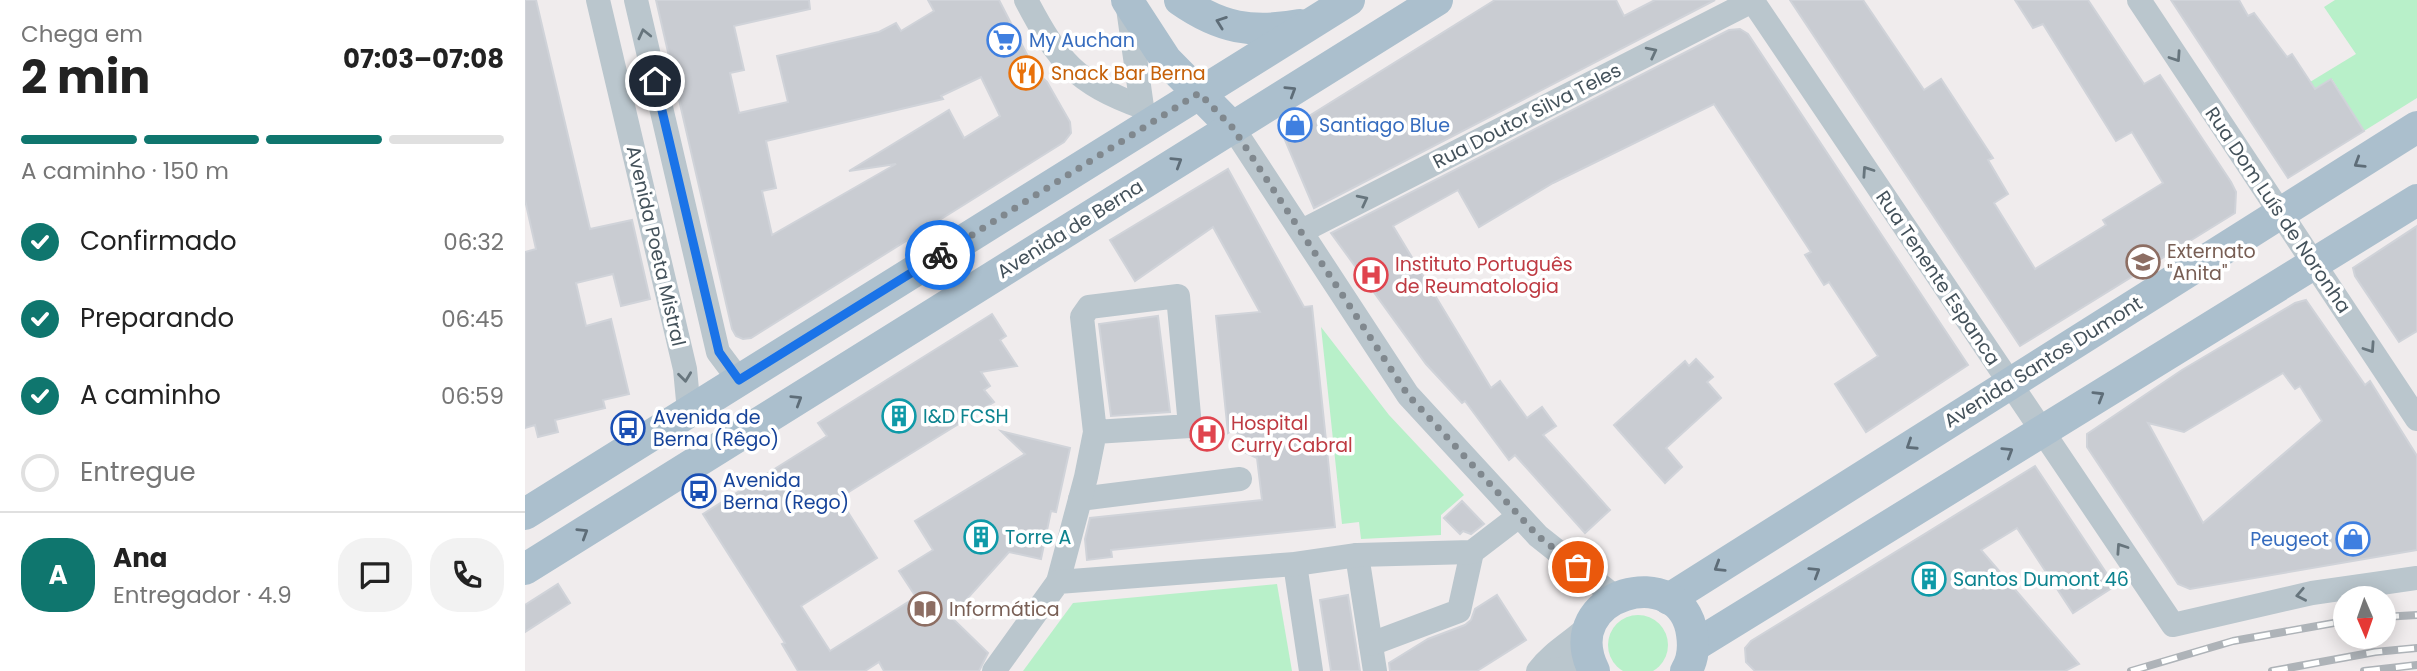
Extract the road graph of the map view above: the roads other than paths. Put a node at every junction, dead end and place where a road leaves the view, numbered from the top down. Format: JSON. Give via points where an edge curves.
{"nodes":[{"id":1,"x":598,"y":0,"type":"edge"},
{"id":2,"x":636,"y":0,"type":"edge"},
{"id":3,"x":1026,"y":0,"type":"edge"},
{"id":4,"x":1127,"y":0,"type":"edge"},
{"id":5,"x":1180,"y":0,"type":"edge"},
{"id":6,"x":1349,"y":0,"type":"edge"},
{"id":7,"x":1437,"y":0,"type":"edge"},
{"id":8,"x":1752,"y":0,"type":"edge"},
{"id":9,"x":2139,"y":0,"type":"edge"},
{"id":10,"x":1311,"y":23,"type":"junction"},
{"id":11,"x":1199,"y":93,"type":"junction"},
{"id":12,"x":1147,"y":115,"type":"junction"},
{"id":13,"x":2417,"y":127,"type":"edge"},
{"id":14,"x":1233,"y":128,"type":"junction"},
{"id":15,"x":2417,"y":200,"type":"edge"},
{"id":16,"x":2280,"y":213,"type":"junction"},
{"id":17,"x":1302,"y":231,"type":"junction"},
{"id":18,"x":2314,"y":264,"type":"junction"},
{"id":19,"x":739,"y":380,"type":"junction"},
{"id":20,"x":2009,"y":383,"type":"junction"},
{"id":21,"x":689,"y":411,"type":"junction"},
{"id":22,"x":2417,"y":419,"type":"edge"},
{"id":23,"x":1095,"y":432,"type":"junction"},
{"id":24,"x":2041,"y":432,"type":"junction"},
{"id":25,"x":1240,"y":479,"type":"dead end"},
{"id":26,"x":1080,"y":499,"type":"junction"},
{"id":27,"x":525,"y":514,"type":"edge"},
{"id":28,"x":1519,"y":516,"type":"junction"},
{"id":29,"x":1472,"y":552,"type":"junction"},
{"id":30,"x":1357,"y":555,"type":"junction"},
{"id":31,"x":1295,"y":564,"type":"junction"},
{"id":32,"x":525,"y":569,"type":"edge"},
{"id":33,"x":2417,"y":578,"type":"edge"},
{"id":34,"x":1058,"y":582,"type":"junction"},
{"id":35,"x":1615,"y":597,"type":"junction"},
{"id":36,"x":1669,"y":599,"type":"junction"},
{"id":37,"x":1591,"y":624,"type":"junction"},
{"id":38,"x":1371,"y":644,"type":"junction"},
{"id":39,"x":1690,"y":659,"type":"edge"},
{"id":40,"x":1594,"y":670,"type":"edge"},
{"id":41,"x":994,"y":671,"type":"edge"},
{"id":42,"x":1311,"y":671,"type":"edge"},
{"id":43,"x":1375,"y":671,"type":"edge"},
{"id":44,"x":1538,"y":671,"type":"edge"},
{"id":45,"x":1551,"y":671,"type":"edge"}],
"edges":[{"from":1,"to":21,"type":"street","name":"Avenida Poeta Mistral","one_way":true,"via":[[685,369]]},
{"from":19,"to":2,"type":"street","name":"Avenida Poeta Mistral","one_way":true,"via":[[719,352]]},
{"from":3,"to":12,"type":"street","via":[[1039,26],[1074,72],[1102,93]]},
{"from":4,"to":11,"type":"main road","via":[[1166,60]]},
{"from":4,"to":12,"type":"street"},
{"from":10,"to":5,"type":"main road","one_way":true,"via":[[1266,31],[1240,28],[1210,18]]},
{"from":6,"to":10,"type":"main road"},
{"from":14,"to":7,"type":"main road","name":"Avenida de Berna","one_way":true},
{"from":17,"to":8,"type":"street","name":"Rua Doutor Silva Teles","one_way":true},
{"from":20,"to":8,"type":"street","name":"Rua Tenente Espanca","one_way":true},
{"from":9,"to":16,"type":"street","name":"Rua Dom Luís de Noronha","one_way":true},
{"from":10,"to":11,"type":"main road"},
{"from":11,"to":12,"type":"main road"},
{"from":11,"to":14,"type":"main road"},
{"from":12,"to":19,"type":"main road"},
{"from":13,"to":16,"type":"main road","name":"Avenida Santos Dumont","one_way":true},
{"from":14,"to":17,"type":"street"},
{"from":32,"to":14,"type":"main road","name":"Avenida de Berna","one_way":true},
{"from":15,"to":18,"type":"main road"},
{"from":16,"to":18,"type":"street","name":"Rua Dom Luís de Noronha"},
{"from":16,"to":20,"type":"main road","name":"Avenida Santos Dumont"},
{"from":17,"to":28,"type":"street","via":[[1408,395]]},
{"from":18,"to":22,"type":"street","name":"Rua Dom Luís de Noronha","one_way":true},
{"from":24,"to":18,"type":"main road","one_way":true},
{"from":19,"to":21,"type":"main road"},
{"from":20,"to":24,"type":"street","name":"Rua Tenente Espanca"},
{"from":20,"to":36,"type":"main road","name":"Avenida Santos Dumont","one_way":true},
{"from":21,"to":27,"type":"main road"},
{"from":23,"to":23,"type":"street","via":[[1190,426],[1178,296],[1089,307],[1082,317]]},
{"from":23,"to":26,"type":"street"},
{"from":33,"to":24,"type":"street","name":"Rua Tenente Espanca","one_way":true,"via":[[2312,593],[2173,625]]},
{"from":39,"to":24,"type":"main road","one_way":true},
{"from":25,"to":26,"type":"street"},
{"from":26,"to":34,"type":"street"},
{"from":28,"to":29,"type":"street"},
{"from":28,"to":35,"type":"street"},
{"from":29,"to":30,"type":"street"},
{"from":29,"to":38,"type":"street","via":[[1459,611]]},
{"from":30,"to":31,"type":"street"},
{"from":30,"to":38,"type":"street"},
{"from":31,"to":34,"type":"street"},
{"from":31,"to":42,"type":"street"},
{"from":34,"to":41,"type":"street"},
{"from":35,"to":36,"type":"main road","via":[[1633,591]]},
{"from":35,"to":37,"type":"main road"},
{"from":36,"to":39,"type":"main road","via":[[1683,611],[1692,628]]},
{"from":37,"to":40,"type":"main road","via":[[1587,642]]},
{"from":37,"to":44,"type":"street"},
{"from":38,"to":43,"type":"street"},
{"from":40,"to":45,"type":"street","via":[[1576,666]]}]}
